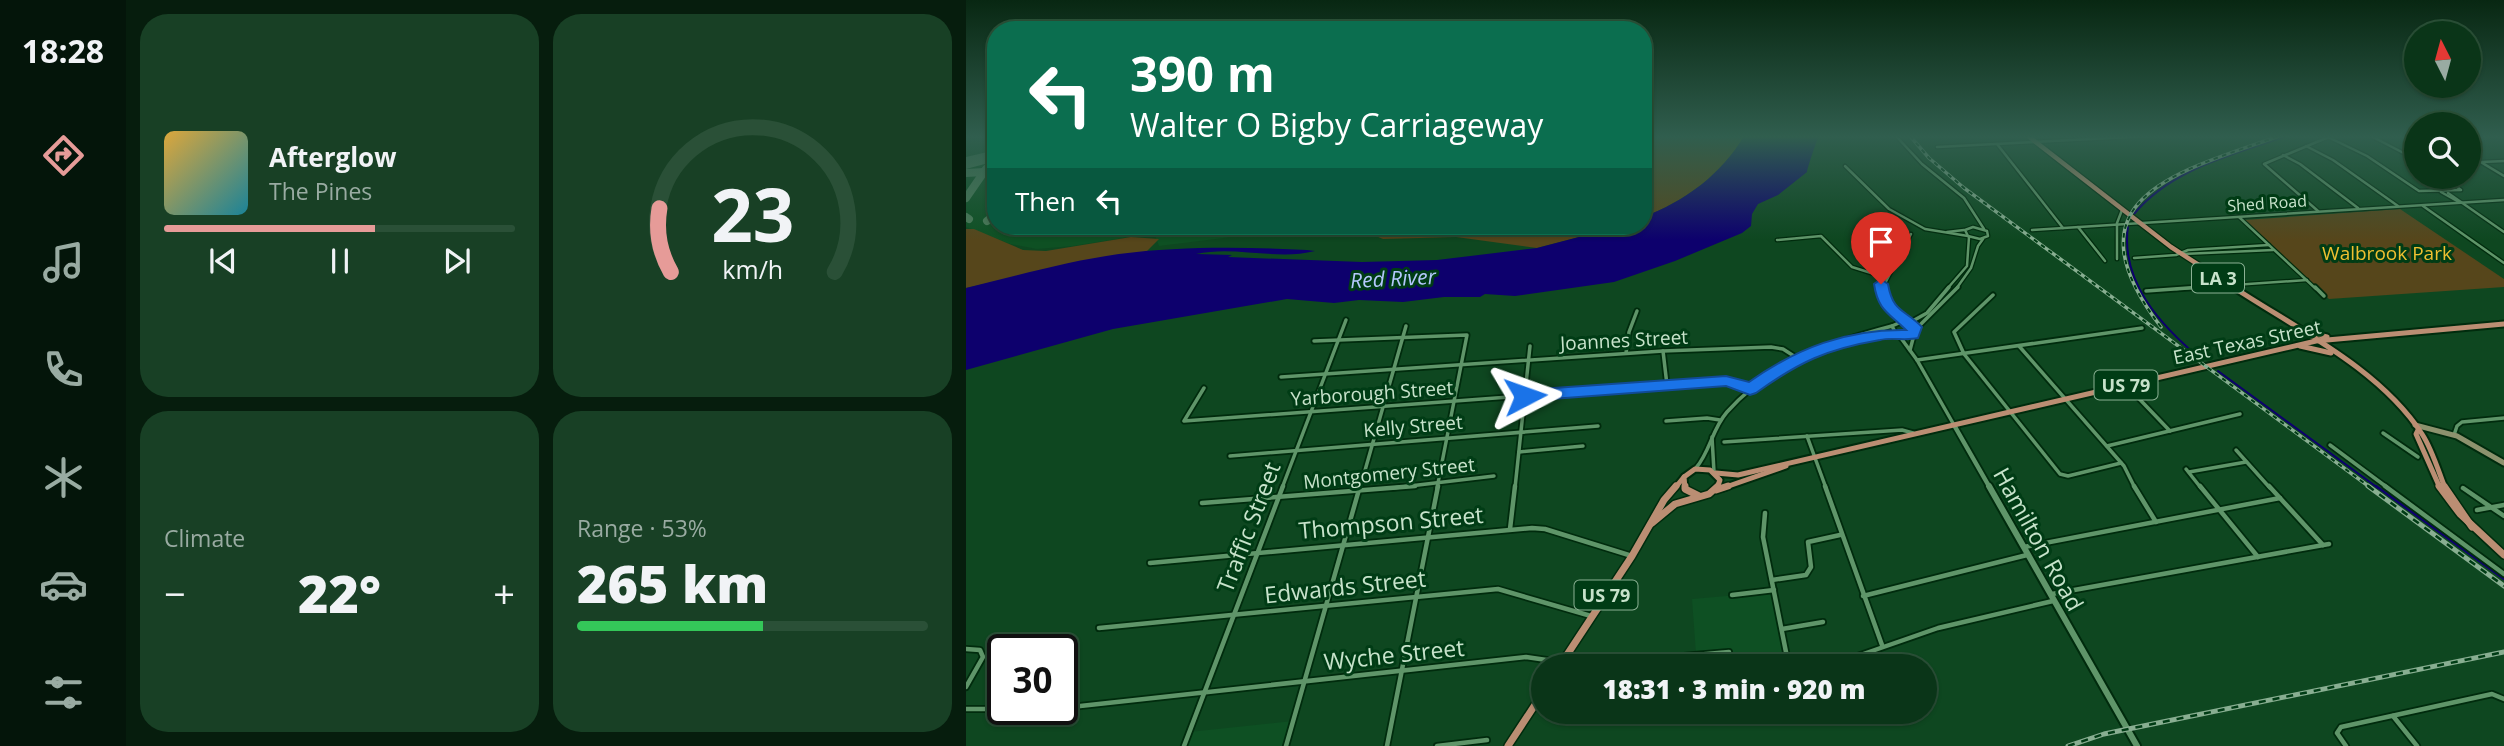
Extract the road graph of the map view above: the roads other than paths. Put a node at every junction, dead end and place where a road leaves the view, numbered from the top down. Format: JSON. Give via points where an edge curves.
{"nodes":[{"id":1,"x":1850,"y":171,"type":"edge"},
{"id":2,"x":1930,"y":171,"type":"edge"},
{"id":3,"x":2018,"y":171,"type":"edge"},
{"id":4,"x":2072,"y":171,"type":"edge"},
{"id":5,"x":2268,"y":171,"type":"edge"},
{"id":6,"x":2309,"y":171,"type":"edge"},
{"id":7,"x":2349,"y":171,"type":"edge"},
{"id":8,"x":2389,"y":171,"type":"edge"},
{"id":9,"x":2461,"y":189,"type":"edge"},
{"id":10,"x":2443,"y":192,"type":"junction"},
{"id":11,"x":2504,"y":202,"type":"edge"},
{"id":12,"x":2460,"y":203,"type":"junction"},
{"id":13,"x":2422,"y":206,"type":"junction"},
{"id":14,"x":2399,"y":207,"type":"junction"},
{"id":15,"x":2360,"y":209,"type":"junction"},
{"id":16,"x":2122,"y":210,"type":"junction"},
{"id":17,"x":2319,"y":212,"type":"junction"},
{"id":18,"x":1976,"y":216,"type":"junction"},
{"id":19,"x":2239,"y":217,"type":"junction"},
{"id":20,"x":2140,"y":223,"type":"junction"},
{"id":21,"x":2118,"y":225,"type":"junction"},
{"id":22,"x":1970,"y":227,"type":"junction"},
{"id":23,"x":2078,"y":227,"type":"junction"},
{"id":24,"x":2063,"y":228,"type":"junction"},
{"id":25,"x":1984,"y":229,"type":"junction"},
{"id":26,"x":1965,"y":230,"type":"junction"},
{"id":27,"x":2032,"y":230,"type":"dead end"},
{"id":28,"x":1938,"y":232,"type":"junction"},
{"id":29,"x":2504,"y":232,"type":"edge"},
{"id":30,"x":1912,"y":234,"type":"dead end"},
{"id":31,"x":1968,"y":237,"type":"junction"},
{"id":32,"x":1983,"y":239,"type":"junction"},
{"id":33,"x":1776,"y":240,"type":"dead end"},
{"id":34,"x":2269,"y":245,"type":"junction"},
{"id":35,"x":2274,"y":250,"type":"junction"},
{"id":36,"x":2180,"y":254,"type":"junction"},
{"id":37,"x":2134,"y":258,"type":"dead end"},
{"id":38,"x":2117,"y":259,"type":"dead end"},
{"id":39,"x":2105,"y":261,"type":"dead end"},
{"id":40,"x":2504,"y":263,"type":"edge"},
{"id":41,"x":1884,"y":277,"type":"junction"},
{"id":42,"x":2307,"y":280,"type":"junction"},
{"id":43,"x":2229,"y":285,"type":"junction"},
{"id":44,"x":2146,"y":291,"type":"dead end"},
{"id":45,"x":1993,"y":295,"type":"dead end"},
{"id":46,"x":2324,"y":296,"type":"dead end"},
{"id":47,"x":1637,"y":311,"type":"dead end"},
{"id":48,"x":1892,"y":312,"type":"junction"},
{"id":49,"x":1346,"y":320,"type":"dead end"},
{"id":50,"x":1909,"y":323,"type":"junction"},
{"id":51,"x":2504,"y":324,"type":"edge"},
{"id":52,"x":2496,"y":325,"type":"junction"},
{"id":53,"x":1406,"y":326,"type":"dead end"},
{"id":54,"x":1892,"y":326,"type":"junction"},
{"id":55,"x":2142,"y":328,"type":"dead end"},
{"id":56,"x":2299,"y":330,"type":"junction"},
{"id":57,"x":1915,"y":331,"type":"junction"},
{"id":58,"x":2504,"y":331,"type":"edge"},
{"id":59,"x":1897,"y":334,"type":"junction"},
{"id":60,"x":1402,"y":337,"type":"junction"},
{"id":61,"x":2348,"y":338,"type":"junction"},
{"id":62,"x":1338,"y":340,"type":"junction"},
{"id":63,"x":1314,"y":341,"type":"dead end"},
{"id":64,"x":2316,"y":341,"type":"junction"},
{"id":65,"x":1833,"y":344,"type":"junction"},
{"id":66,"x":2297,"y":345,"type":"junction"},
{"id":67,"x":1530,"y":346,"type":"dead end"},
{"id":68,"x":2019,"y":346,"type":"junction"},
{"id":69,"x":1910,"y":350,"type":"junction"},
{"id":70,"x":1663,"y":351,"type":"junction"},
{"id":71,"x":1626,"y":354,"type":"junction"},
{"id":72,"x":1964,"y":354,"type":"junction"},
{"id":73,"x":2336,"y":354,"type":"junction"},
{"id":74,"x":1797,"y":359,"type":"junction"},
{"id":75,"x":1528,"y":360,"type":"junction"},
{"id":76,"x":1917,"y":360,"type":"junction"},
{"id":77,"x":1460,"y":365,"type":"junction"},
{"id":78,"x":1392,"y":369,"type":"junction"},
{"id":79,"x":1324,"y":374,"type":"junction"},
{"id":80,"x":1282,"y":377,"type":"dead end"},
{"id":81,"x":1667,"y":385,"type":"junction"},
{"id":82,"x":2126,"y":385,"type":"junction"},
{"id":83,"x":1204,"y":387,"type":"dead end"},
{"id":84,"x":1750,"y":389,"type":"junction"},
{"id":85,"x":1525,"y":396,"type":"junction"},
{"id":86,"x":2065,"y":399,"type":"junction"},
{"id":87,"x":1454,"y":401,"type":"junction"},
{"id":88,"x":1382,"y":406,"type":"junction"},
{"id":89,"x":1310,"y":411,"type":"junction"},
{"id":90,"x":2011,"y":412,"type":"junction"},
{"id":91,"x":2240,"y":414,"type":"dead end"},
{"id":92,"x":2504,"y":418,"type":"edge"},
{"id":93,"x":1721,"y":420,"type":"junction"},
{"id":94,"x":1666,"y":421,"type":"dead end"},
{"id":95,"x":1954,"y":425,"type":"junction"},
{"id":96,"x":1598,"y":426,"type":"dead end"},
{"id":97,"x":2416,"y":427,"type":"junction"},
{"id":98,"x":2170,"y":431,"type":"junction"},
{"id":99,"x":1521,"y":432,"type":"junction"},
{"id":100,"x":2383,"y":433,"type":"dead end"},
{"id":101,"x":1914,"y":435,"type":"junction"},
{"id":102,"x":2455,"y":435,"type":"junction"},
{"id":103,"x":1807,"y":436,"type":"junction"},
{"id":104,"x":1712,"y":437,"type":"junction"},
{"id":105,"x":1447,"y":438,"type":"junction"},
{"id":106,"x":1724,"y":442,"type":"dead end"},
{"id":107,"x":1371,"y":444,"type":"junction"},
{"id":108,"x":2330,"y":445,"type":"dead end"},
{"id":109,"x":1583,"y":446,"type":"dead end"},
{"id":110,"x":2107,"y":446,"type":"junction"},
{"id":111,"x":1296,"y":450,"type":"junction"},
{"id":112,"x":2236,"y":450,"type":"dead end"},
{"id":113,"x":1519,"y":452,"type":"junction"},
{"id":114,"x":1230,"y":456,"type":"dead end"},
{"id":115,"x":2418,"y":457,"type":"dead end"},
{"id":116,"x":1814,"y":458,"type":"junction"},
{"id":117,"x":2247,"y":461,"type":"junction"},
{"id":118,"x":1795,"y":462,"type":"junction"},
{"id":119,"x":2122,"y":463,"type":"junction"},
{"id":120,"x":2504,"y":463,"type":"edge"},
{"id":121,"x":1695,"y":469,"type":"junction"},
{"id":122,"x":1715,"y":473,"type":"junction"},
{"id":123,"x":1494,"y":475,"type":"dead end"},
{"id":124,"x":1684,"y":477,"type":"junction"},
{"id":125,"x":1438,"y":484,"type":"junction"},
{"id":126,"x":2463,"y":488,"type":"dead end"},
{"id":127,"x":1716,"y":490,"type":"junction"},
{"id":128,"x":1358,"y":491,"type":"junction"},
{"id":129,"x":1699,"y":496,"type":"junction"},
{"id":130,"x":1278,"y":498,"type":"junction"},
{"id":131,"x":2280,"y":498,"type":"junction"},
{"id":132,"x":1202,"y":503,"type":"dead end"},
{"id":133,"x":2504,"y":505,"type":"edge"},
{"id":134,"x":2491,"y":507,"type":"junction"},
{"id":135,"x":2220,"y":509,"type":"junction"},
{"id":136,"x":2477,"y":510,"type":"dead end"},
{"id":137,"x":1765,"y":513,"type":"dead end"},
{"id":138,"x":2504,"y":516,"type":"edge"},
{"id":139,"x":2156,"y":522,"type":"junction"},
{"id":140,"x":1652,"y":523,"type":"junction"},
{"id":141,"x":1510,"y":529,"type":"junction"},
{"id":142,"x":1840,"y":535,"type":"junction"},
{"id":143,"x":1428,"y":536,"type":"junction"},
{"id":144,"x":1343,"y":544,"type":"junction"},
{"id":145,"x":2024,"y":547,"type":"junction"},
{"id":146,"x":1257,"y":553,"type":"junction"},
{"id":147,"x":2028,"y":555,"type":"junction"},
{"id":148,"x":2504,"y":555,"type":"edge"},
{"id":149,"x":1632,"y":556,"type":"junction"},
{"id":150,"x":2258,"y":557,"type":"junction"},
{"id":151,"x":1150,"y":562,"type":"dead end"},
{"id":152,"x":2504,"y":574,"type":"edge"},
{"id":153,"x":1772,"y":580,"type":"junction"},
{"id":154,"x":1774,"y":590,"type":"junction"},
{"id":155,"x":1732,"y":596,"type":"dead end"},
{"id":156,"x":1863,"y":596,"type":"junction"},
{"id":157,"x":1417,"y":597,"type":"junction"},
{"id":158,"x":2052,"y":598,"type":"junction"},
{"id":159,"x":1326,"y":606,"type":"junction"},
{"id":160,"x":1233,"y":615,"type":"junction"},
{"id":161,"x":1592,"y":616,"type":"junction"},
{"id":162,"x":1823,"y":622,"type":"dead end"},
{"id":163,"x":1099,"y":628,"type":"dead end"},
{"id":164,"x":1782,"y":629,"type":"junction"},
{"id":165,"x":1882,"y":645,"type":"junction"},
{"id":166,"x":966,"y":649,"type":"edge"},
{"id":167,"x":1729,"y":652,"type":"dead end"},
{"id":168,"x":1567,"y":654,"type":"edge"},
{"id":169,"x":1709,"y":654,"type":"edge"},
{"id":170,"x":1787,"y":654,"type":"edge"},
{"id":171,"x":1859,"y":654,"type":"edge"},
{"id":172,"x":1531,"y":658,"type":"edge"},
{"id":173,"x":1402,"y":670,"type":"junction"},
{"id":174,"x":1304,"y":681,"type":"junction"},
{"id":175,"x":966,"y":687,"type":"edge"},
{"id":176,"x":1204,"y":692,"type":"junction"},
{"id":177,"x":2504,"y":699,"type":"edge"},
{"id":178,"x":1078,"y":706,"type":"edge"},
{"id":179,"x":966,"y":709,"type":"edge"},
{"id":180,"x":987,"y":709,"type":"edge"},
{"id":181,"x":1531,"y":711,"type":"edge"},
{"id":182,"x":2393,"y":716,"type":"junction"},
{"id":183,"x":1487,"y":740,"type":"dead end"},
{"id":184,"x":1184,"y":746,"type":"edge"},
{"id":185,"x":1286,"y":746,"type":"edge"},
{"id":186,"x":1388,"y":746,"type":"edge"},
{"id":187,"x":1437,"y":746,"type":"edge"},
{"id":188,"x":1508,"y":746,"type":"edge"},
{"id":189,"x":2137,"y":746,"type":"edge"},
{"id":190,"x":2346,"y":746,"type":"edge"},
{"id":191,"x":2417,"y":746,"type":"edge"}],
"edges":[{"from":1,"to":28,"type":"street","via":[[1889,209]]},
{"from":2,"to":18,"type":"street","via":[[1964,198]]},
{"from":3,"to":24,"type":"street"},
{"from":4,"to":16,"type":"main road","number":"LA 3"},
{"from":5,"to":17,"type":"street"},
{"from":6,"to":15,"type":"street"},
{"from":7,"to":14,"type":"street"},
{"from":8,"to":10,"type":"street","via":[[2418,190]]},
{"from":9,"to":10,"type":"street"},
{"from":10,"to":12,"type":"street"},
{"from":11,"to":12,"type":"street","name":"Shed Road"},
{"from":12,"to":13,"type":"street","name":"Shed Road"},
{"from":12,"to":29,"type":"street"},
{"from":13,"to":14,"type":"street","name":"Shed Road"},
{"from":13,"to":40,"type":"street"},
{"from":14,"to":15,"type":"street","name":"Shed Road"},
{"from":15,"to":17,"type":"street","name":"Shed Road"},
{"from":16,"to":20,"type":"main road","number":"LA 3"},
{"from":16,"to":21,"type":"street"},
{"from":17,"to":19,"type":"street","name":"Shed Road"},
{"from":18,"to":22,"type":"street"},
{"from":18,"to":25,"type":"street"},
{"from":19,"to":20,"type":"street","name":"Shed Road"},
{"from":19,"to":34,"type":"street"},
{"from":20,"to":21,"type":"street","name":"Shed Road"},
{"from":20,"to":36,"type":"main road","number":"LA 3"},
{"from":21,"to":23,"type":"street","name":"Shed Road"},
{"from":21,"to":38,"type":"street"},
{"from":22,"to":25,"type":"street"},
{"from":22,"to":26,"type":"street"},
{"from":23,"to":24,"type":"street","name":"Shed Road"},
{"from":23,"to":39,"type":"street"},
{"from":24,"to":27,"type":"street","name":"Shed Road"},
{"from":25,"to":32,"type":"street","via":[[1989,235]]},
{"from":26,"to":28,"type":"street"},
{"from":26,"to":31,"type":"street"},
{"from":28,"to":31,"type":"street"},
{"from":30,"to":41,"type":"street"},
{"from":31,"to":32,"type":"street"},
{"from":31,"to":50,"type":"street","via":[[1967,266],[1927,313]]},
{"from":32,"to":57,"type":"street","via":[[1965,276]]},
{"from":33,"to":41,"type":"street","via":[[1821,236],[1852,267]]},
{"from":34,"to":35,"type":"street"},
{"from":34,"to":36,"type":"street"},
{"from":35,"to":36,"type":"street"},
{"from":35,"to":42,"type":"street"},
{"from":36,"to":37,"type":"street"},
{"from":36,"to":43,"type":"main road","number":"LA 3"},
{"from":41,"to":48,"type":"street","via":[[1881,293]]},
{"from":42,"to":43,"type":"street"},
{"from":42,"to":46,"type":"street"},
{"from":43,"to":44,"type":"street"},
{"from":43,"to":56,"type":"main road","number":"LA 3"},
{"from":45,"to":72,"type":"street","via":[[1954,331]]},
{"from":47,"to":71,"type":"street"},
{"from":48,"to":50,"type":"street"},
{"from":48,"to":54,"type":"street"},
{"from":49,"to":62,"type":"street","name":"Traffic Street"},
{"from":50,"to":54,"type":"street"},
{"from":50,"to":57,"type":"street"},
{"from":51,"to":52,"type":"main road","name":"East Texas Street","number":"US 79"},
{"from":52,"to":58,"type":"street"},
{"from":52,"to":61,"type":"main road","name":"East Texas Street","number":"US 79"},
{"from":53,"to":60,"type":"street"},
{"from":54,"to":59,"type":"street","name":"Hamilton Road"},
{"from":54,"to":65,"type":"street"},
{"from":55,"to":68,"type":"street"},
{"from":56,"to":61,"type":"main road"},
{"from":56,"to":64,"type":"main road","number":"LA 3"},
{"from":56,"to":66,"type":"main road"},
{"from":57,"to":59,"type":"street"},
{"from":57,"to":69,"type":"street"},
{"from":59,"to":65,"type":"street"},
{"from":59,"to":69,"type":"street","name":"Hamilton Road"},
{"from":60,"to":62,"type":"street"},
{"from":60,"to":77,"type":"street","via":[[1467,335]]},
{"from":60,"to":78,"type":"street"},
{"from":61,"to":64,"type":"main road","name":"East Texas Street","number":"US 79"},
{"from":61,"to":73,"type":"main road","via":[[2332,344]]},
{"from":62,"to":63,"type":"street"},
{"from":62,"to":79,"type":"street","name":"Traffic Street"},
{"from":64,"to":66,"type":"main road","name":"East Texas Street","number":"US 79"},
{"from":64,"to":73,"type":"main road","number":"LA 3"},
{"from":65,"to":74,"type":"street"},
{"from":66,"to":73,"type":"main road"},
{"from":66,"to":82,"type":"main road","name":"East Texas Street","number":"US 79"},
{"from":67,"to":75,"type":"street"},
{"from":68,"to":72,"type":"street"},
{"from":68,"to":86,"type":"street"},
{"from":69,"to":76,"type":"street","name":"Hamilton Road"},
{"from":70,"to":71,"type":"street","name":"Joannes Street"},
{"from":70,"to":74,"type":"street","name":"Joannes Street","via":[[1770,347]]},
{"from":70,"to":81,"type":"street"},
{"from":71,"to":75,"type":"street","name":"Joannes Street"},
{"from":72,"to":76,"type":"street"},
{"from":72,"to":90,"type":"street"},
{"from":73,"to":97,"type":"main road","number":"LA 3","via":[[2390,394]]},
{"from":74,"to":84,"type":"street"},
{"from":75,"to":77,"type":"street","name":"Joannes Street"},
{"from":75,"to":85,"type":"street"},
{"from":76,"to":95,"type":"street","name":"Hamilton Road"},
{"from":77,"to":78,"type":"street","name":"Joannes Street"},
{"from":77,"to":87,"type":"street"},
{"from":78,"to":79,"type":"street","name":"Joannes Street"},
{"from":78,"to":88,"type":"street"},
{"from":79,"to":80,"type":"street","name":"Joannes Street"},
{"from":79,"to":89,"type":"street","name":"Traffic Street"},
{"from":81,"to":84,"type":"street","name":"Yarborough Street","via":[[1731,381]]},
{"from":81,"to":85,"type":"street","name":"Yarborough Street"},
{"from":82,"to":86,"type":"main road","name":"East Texas Street","number":"US 79"},
{"from":82,"to":98,"type":"street"},
{"from":83,"to":89,"type":"street","name":"Yarborough Street","via":[[1184,421]]},
{"from":84,"to":93,"type":"street"},
{"from":85,"to":87,"type":"street","name":"Yarborough Street"},
{"from":85,"to":99,"type":"street"},
{"from":86,"to":90,"type":"main road","name":"East Texas Street","number":"US 79"},
{"from":86,"to":110,"type":"street"},
{"from":87,"to":88,"type":"street","name":"Yarborough Street"},
{"from":87,"to":105,"type":"street"},
{"from":88,"to":89,"type":"street","name":"Yarborough Street"},
{"from":88,"to":107,"type":"street"},
{"from":89,"to":111,"type":"street","name":"Traffic Street"},
{"from":90,"to":95,"type":"main road","name":"East Texas Street","number":"US 79"},
{"from":90,"to":119,"type":"street","via":[[2062,475]]},
{"from":91,"to":98,"type":"street"},
{"from":92,"to":102,"type":"street","via":[[2462,422]]},
{"from":93,"to":94,"type":"street"},
{"from":93,"to":104,"type":"street"},
{"from":95,"to":101,"type":"main road","name":"East Texas Street","number":"US 79"},
{"from":95,"to":145,"type":"street","name":"Hamilton Road"},
{"from":96,"to":99,"type":"street","name":"Kelly Street"},
{"from":97,"to":102,"type":"main road"},
{"from":97,"to":148,"type":"main road","number":"LA 3","via":[[2440,490],[2456,513]]},
{"from":98,"to":110,"type":"street"},
{"from":99,"to":105,"type":"street","name":"Kelly Street"},
{"from":99,"to":113,"type":"street"},
{"from":100,"to":115,"type":"street"},
{"from":101,"to":103,"type":"street","via":[[1902,430]]},
{"from":101,"to":116,"type":"main road","name":"East Texas Street","number":"US 79"},
{"from":102,"to":120,"type":"main road"},
{"from":103,"to":106,"type":"street"},
{"from":103,"to":116,"type":"street"},
{"from":104,"to":121,"type":"street"},
{"from":104,"to":122,"type":"street"},
{"from":105,"to":107,"type":"street","name":"Kelly Street"},
{"from":105,"to":125,"type":"street"},
{"from":107,"to":111,"type":"street","name":"Kelly Street"},
{"from":107,"to":128,"type":"street"},
{"from":108,"to":152,"type":"street"},
{"from":109,"to":113,"type":"street"},
{"from":110,"to":119,"type":"street"},
{"from":111,"to":114,"type":"street","name":"Kelly Street"},
{"from":111,"to":130,"type":"street","name":"Traffic Street"},
{"from":112,"to":117,"type":"street"},
{"from":113,"to":141,"type":"street"},
{"from":116,"to":118,"type":"main road","name":"East Texas Street","number":"US 79"},
{"from":116,"to":142,"type":"street"},
{"from":117,"to":131,"type":"street"},
{"from":117,"to":135,"type":"street","via":[[2188,470]]},
{"from":118,"to":122,"type":"main road","name":"East Texas Street","number":"US 79","via":[[1738,475]]},
{"from":118,"to":127,"type":"main road","name":"East Texas Street","number":"US 79"},
{"from":119,"to":139,"type":"street"},
{"from":121,"to":122,"type":"main road","name":"East Texas Street","number":"US 79"},
{"from":121,"to":124,"type":"main road","name":"East Texas Street","number":"US 79"},
{"from":122,"to":127,"type":"main road","via":[[1720,484]]},
{"from":123,"to":125,"type":"street","name":"Montgomery Street"},
{"from":124,"to":129,"type":"main road","via":[[1685,489]]},
{"from":124,"to":140,"type":"main road","name":"East Texas Street","number":"US 79"},
{"from":125,"to":128,"type":"street","name":"Montgomery Street"},
{"from":125,"to":143,"type":"street"},
{"from":126,"to":134,"type":"street"},
{"from":127,"to":129,"type":"main road","name":"East Texas Street","number":"US 79"},
{"from":128,"to":130,"type":"street","name":"Montgomery Street"},
{"from":128,"to":144,"type":"street"},
{"from":129,"to":140,"type":"main road","name":"East Texas Street","number":"US 79","via":[[1673,505]]},
{"from":130,"to":132,"type":"street","name":"Montgomery Street"},
{"from":130,"to":146,"type":"street","name":"Traffic Street"},
{"from":131,"to":135,"type":"street"},
{"from":131,"to":150,"type":"street","via":[[2326,545]]},
{"from":133,"to":134,"type":"street"},
{"from":134,"to":136,"type":"street"},
{"from":134,"to":138,"type":"street"},
{"from":135,"to":139,"type":"street"},
{"from":135,"to":150,"type":"street"},
{"from":137,"to":153,"type":"street","via":[[1763,537]]},
{"from":139,"to":145,"type":"street"},
{"from":140,"to":149,"type":"main road","name":"East Texas Street","number":"US 79"},
{"from":141,"to":143,"type":"street","name":"Thompson Street"},
{"from":141,"to":149,"type":"street","name":"Thompson Street","via":[[1545,529]]},
{"from":142,"to":153,"type":"street","via":[[1808,542],[1811,568],[1806,575]]},
{"from":142,"to":156,"type":"street"},
{"from":143,"to":144,"type":"street","name":"Thompson Street"},
{"from":143,"to":157,"type":"street"},
{"from":144,"to":146,"type":"street","name":"Thompson Street"},
{"from":144,"to":159,"type":"street"},
{"from":145,"to":147,"type":"street","name":"Hamilton Road"},
{"from":146,"to":151,"type":"street","name":"Thompson Street"},
{"from":146,"to":160,"type":"street","name":"Traffic Street"},
{"from":147,"to":156,"type":"street"},
{"from":147,"to":158,"type":"street","name":"Hamilton Road"},
{"from":149,"to":161,"type":"main road","name":"East Texas Street","number":"US 79"},
{"from":150,"to":158,"type":"street"},
{"from":153,"to":154,"type":"street"},
{"from":154,"to":155,"type":"street"},
{"from":154,"to":164,"type":"street"},
{"from":156,"to":165,"type":"street"},
{"from":157,"to":159,"type":"street","name":"Edwards Street"},
{"from":157,"to":161,"type":"street","name":"Edwards Street","via":[[1506,589]]},
{"from":157,"to":173,"type":"street"},
{"from":158,"to":165,"type":"street"},
{"from":158,"to":189,"type":"street","name":"Hamilton Road"},
{"from":159,"to":160,"type":"street","name":"Edwards Street"},
{"from":159,"to":174,"type":"street"},
{"from":160,"to":163,"type":"street","name":"Edwards Street"},
{"from":160,"to":176,"type":"street","name":"Traffic Street"},
{"from":161,"to":168,"type":"main road","name":"East Texas Street","number":"US 79"},
{"from":162,"to":164,"type":"street"},
{"from":164,"to":170,"type":"street"},
{"from":165,"to":171,"type":"street"},
{"from":166,"to":175,"type":"street","via":[[982,652],[981,664]]},
{"from":167,"to":169,"type":"street","name":"Wyche Street"},
{"from":172,"to":173,"type":"street","name":"Wyche Street"},
{"from":173,"to":174,"type":"street","name":"Wyche Street"},
{"from":173,"to":186,"type":"street"},
{"from":174,"to":176,"type":"street","name":"Wyche Street"},
{"from":174,"to":185,"type":"street"},
{"from":176,"to":178,"type":"street","name":"Wyche Street"},
{"from":176,"to":184,"type":"street","name":"Traffic Street"},
{"from":177,"to":182,"type":"street","via":[[2492,694]]},
{"from":179,"to":180,"type":"street"},
{"from":181,"to":188,"type":"main road"},
{"from":182,"to":190,"type":"street","via":[[2339,728],[2337,733]]},
{"from":182,"to":191,"type":"street"},
{"from":183,"to":187,"type":"street"}]}
